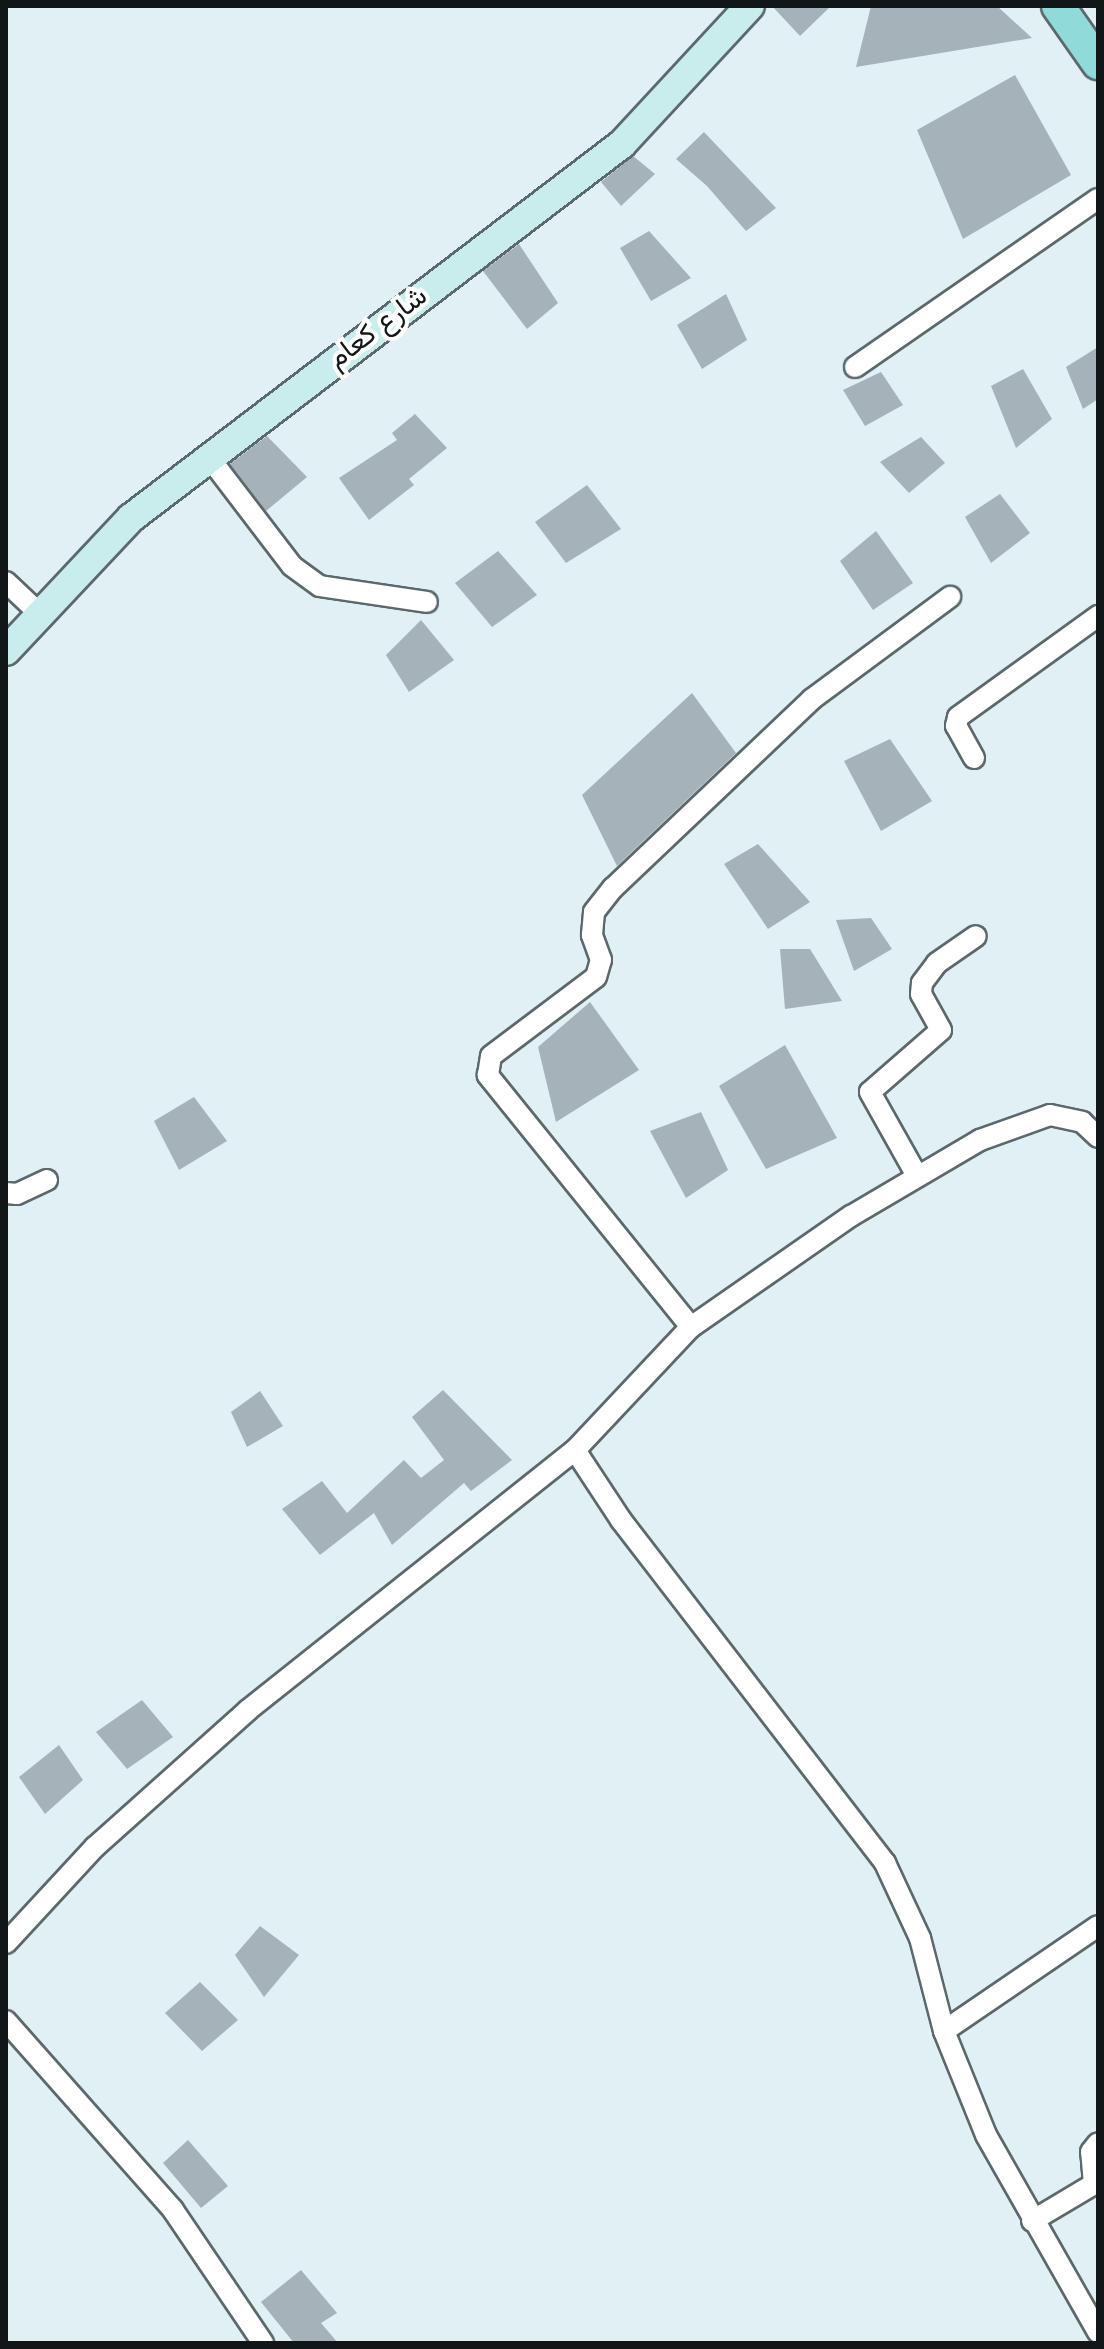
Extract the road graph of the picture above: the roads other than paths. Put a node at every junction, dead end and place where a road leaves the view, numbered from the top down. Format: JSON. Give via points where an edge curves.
{"nodes":[{"id":1,"x":750,"y":6,"type":"edge"},
{"id":2,"x":1058,"y":6,"type":"edge"},
{"id":3,"x":1098,"y":63,"type":"edge"},
{"id":4,"x":1098,"y":199,"type":"edge"},
{"id":5,"x":855,"y":367,"type":"dead end"},
{"id":6,"x":208,"y":456,"type":"junction"},
{"id":7,"x":6,"y":582,"type":"edge"},
{"id":8,"x":950,"y":597,"type":"dead end"},
{"id":9,"x":427,"y":602,"type":"dead end"},
{"id":10,"x":40,"y":614,"type":"junction"},
{"id":11,"x":1098,"y":616,"type":"edge"},
{"id":12,"x":6,"y":651,"type":"edge"},
{"id":13,"x":974,"y":758,"type":"dead end"},
{"id":14,"x":976,"y":936,"type":"dead end"},
{"id":15,"x":1098,"y":1137,"type":"edge"},
{"id":16,"x":916,"y":1174,"type":"junction"},
{"id":17,"x":47,"y":1180,"type":"dead end"},
{"id":18,"x":6,"y":1193,"type":"edge"},
{"id":19,"x":691,"y":1327,"type":"junction"},
{"id":20,"x":575,"y":1450,"type":"junction"},
{"id":21,"x":1098,"y":1926,"type":"edge"},
{"id":22,"x":6,"y":1943,"type":"edge"},
{"id":23,"x":6,"y":2021,"type":"edge"},
{"id":24,"x":944,"y":2031,"type":"junction"},
{"id":25,"x":1098,"y":2143,"type":"edge"},
{"id":26,"x":1032,"y":2221,"type":"junction"},
{"id":27,"x":1098,"y":2332,"type":"edge"},
{"id":28,"x":263,"y":2343,"type":"edge"}],
"edges":[{"from":1,"to":6,"type":"street","name":"شارع كعام","via":[[622,144]]},
{"from":2,"to":3,"type":"main road"},
{"from":4,"to":5,"type":"street"},
{"from":6,"to":9,"type":"street","via":[[292,566],[320,586]]},
{"from":6,"to":10,"type":"street","name":"شارع كعام","via":[[131,518]]},
{"from":7,"to":10,"type":"street"},
{"from":8,"to":19,"type":"street","via":[[812,699],[613,888],[594,912],[592,935],[601,960],[596,977],[491,1056],[488,1075]]},
{"from":10,"to":12,"type":"street","name":"شارع كعام"},
{"from":11,"to":13,"type":"street","via":[[958,717],[956,726]]},
{"from":14,"to":16,"type":"street","via":[[937,963],[922,983],[921,994],[941,1030],[870,1092]]},
{"from":15,"to":16,"type":"street","via":[[1082,1122],[1050,1115],[980,1140]]},
{"from":16,"to":19,"type":"street"},
{"from":17,"to":18,"type":"street","via":[[17,1194]]},
{"from":19,"to":20,"type":"street"},
{"from":20,"to":22,"type":"street","via":[[248,1710],[95,1847]]},
{"from":20,"to":24,"type":"street","via":[[621,1520],[885,1863],[920,1938]]},
{"from":21,"to":24,"type":"street"},
{"from":23,"to":28,"type":"street","via":[[173,2210]]},
{"from":24,"to":26,"type":"street","via":[[986,2135]]},
{"from":25,"to":26,"type":"street","via":[[1091,2152],[1094,2184]]},
{"from":26,"to":27,"type":"street"}]}
